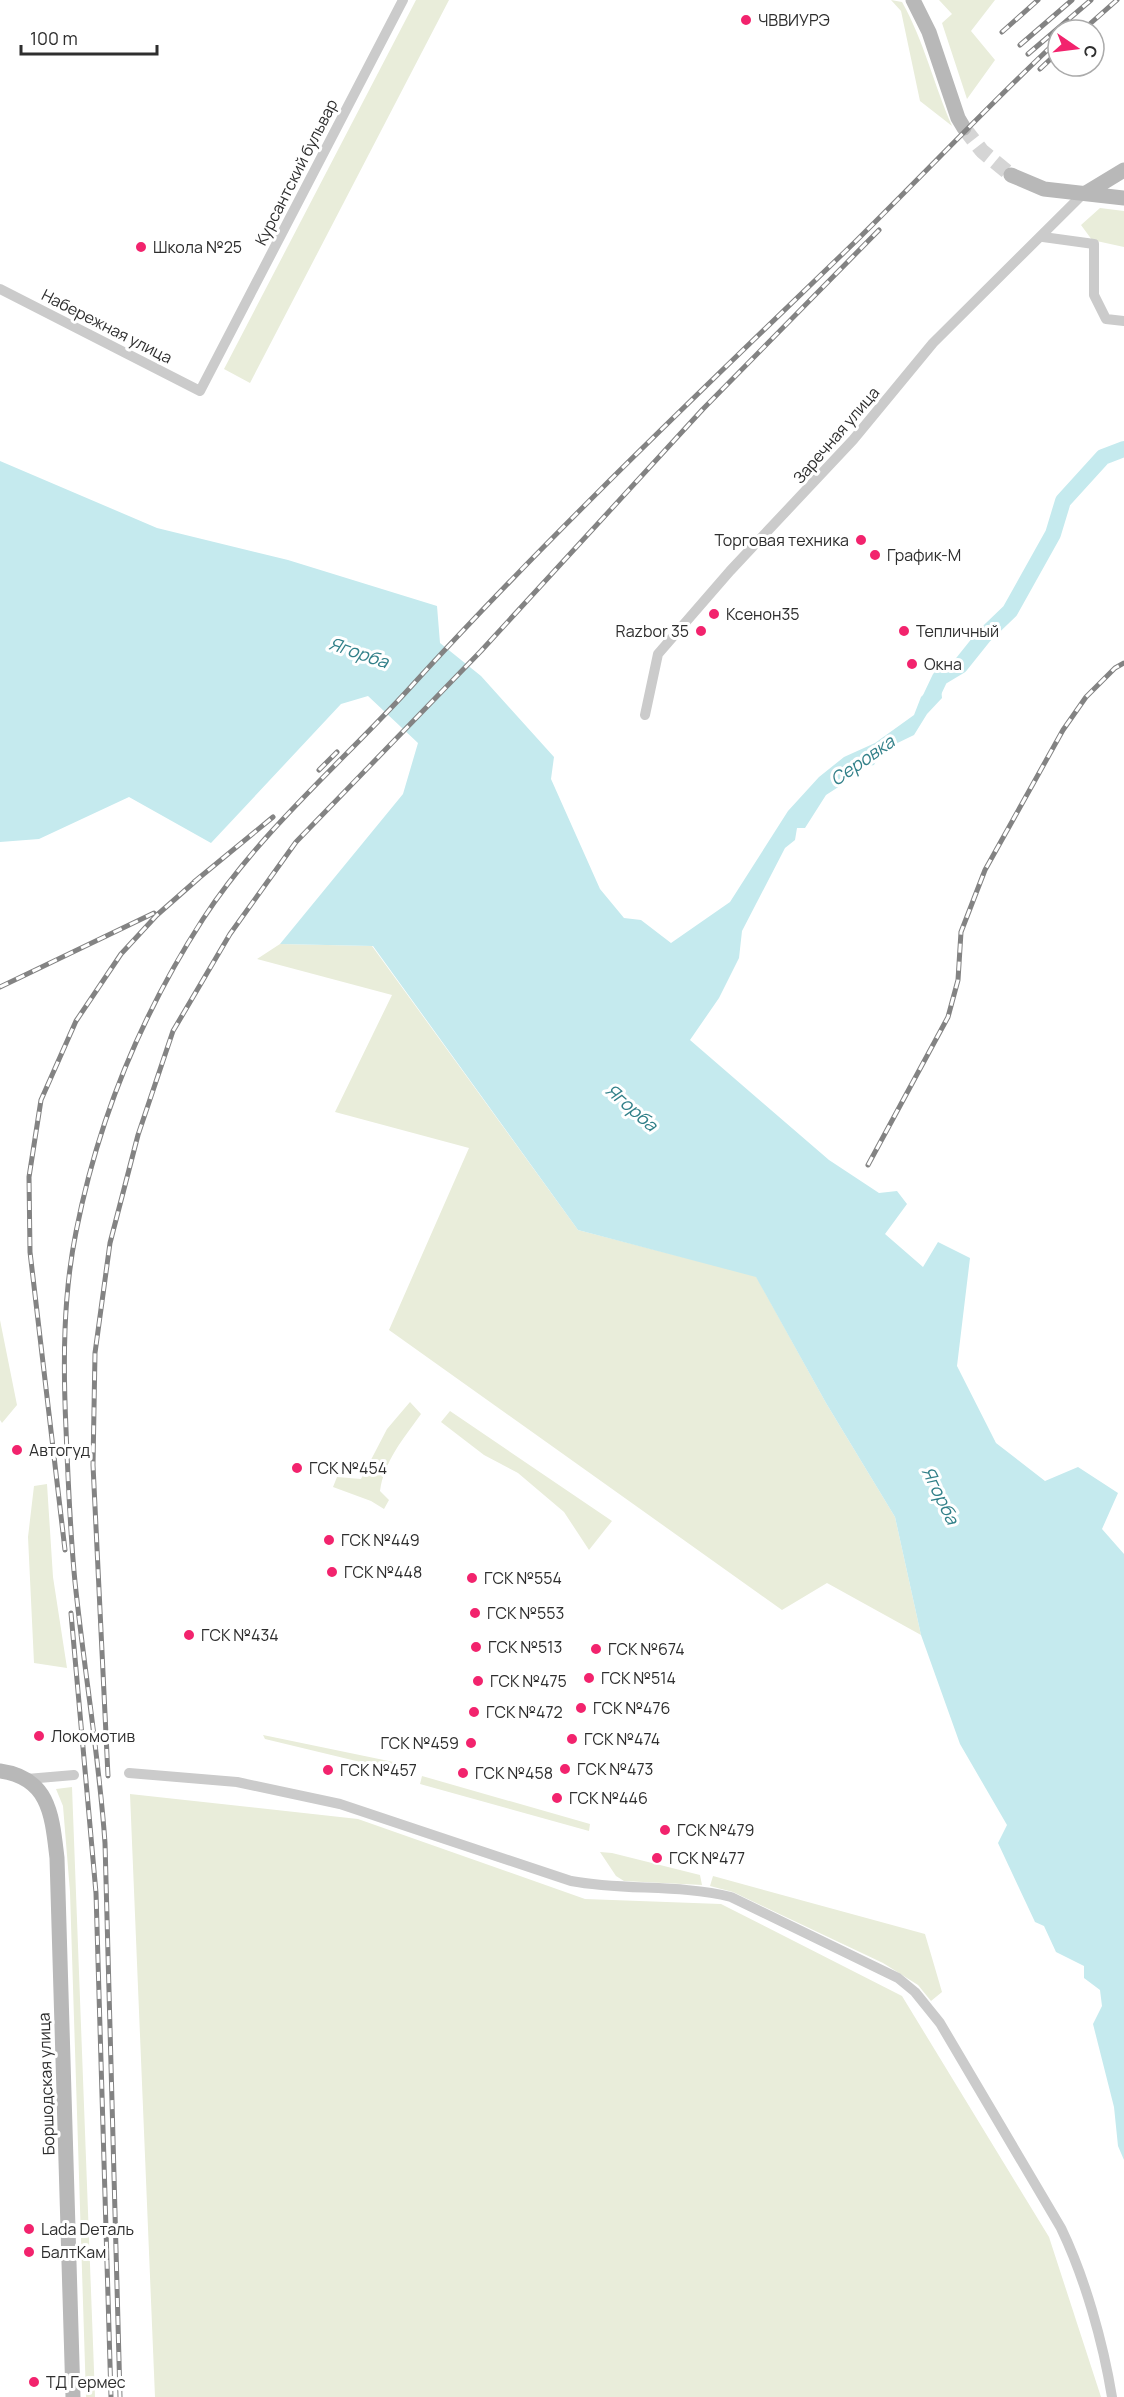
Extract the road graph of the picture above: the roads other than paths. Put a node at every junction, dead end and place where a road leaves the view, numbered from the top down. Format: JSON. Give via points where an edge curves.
{"nodes":[{"id":1,"x":403,"y":0,"type":"edge"},
{"id":2,"x":913,"y":0,"type":"edge"},
{"id":3,"x":964,"y":128,"type":"tunnel mouth"},
{"id":4,"x":1124,"y":170,"type":"edge"},
{"id":5,"x":1011,"y":175,"type":"tunnel mouth"},
{"id":6,"x":1083,"y":194,"type":"junction"},
{"id":7,"x":1124,"y":198,"type":"edge"},
{"id":8,"x":1043,"y":237,"type":"junction"},
{"id":9,"x":0,"y":288,"type":"edge"},
{"id":10,"x":1124,"y":321,"type":"edge"},
{"id":11,"x":200,"y":391,"type":"joint"},
{"id":12,"x":645,"y":715,"type":"dead end"},
{"id":13,"x":0,"y":1771,"type":"edge"},
{"id":14,"x":129,"y":1773,"type":"dead end"},
{"id":15,"x":74,"y":1775,"type":"dead end"},
{"id":16,"x":27,"y":1779,"type":"junction"},
{"id":17,"x":73,"y":2397,"type":"edge"},
{"id":18,"x":1112,"y":2397,"type":"edge"}],
"edges":[{"from":1,"to":11,"type":"street","name":"Курсантский бульвар"},
{"from":2,"to":3,"type":"street","via":[[929,32]]},
{"from":4,"to":6,"type":"street"},
{"from":5,"to":6,"type":"street","via":[[1044,189]]},
{"from":6,"to":7,"type":"street"},
{"from":6,"to":8,"type":"street","name":"Заречная улица"},
{"from":8,"to":10,"type":"street","via":[[1094,244],[1094,295],[1106,319]]},
{"from":8,"to":12,"type":"street","name":"Заречная улица","via":[[933,343],[853,440],[658,654]]},
{"from":9,"to":11,"type":"street","name":"Набережная улица"},
{"from":13,"to":16,"type":"street"},
{"from":14,"to":18,"type":"street","via":[[237,1782],[340,1804],[571,1881],[706,1891],[731,1897],[898,1978],[940,2023],[1062,2228],[1108,2370]]},
{"from":15,"to":16,"type":"street"},
{"from":16,"to":17,"type":"street","name":"Боршодская улица","via":[[46,1801],[57,1858]]}]}
